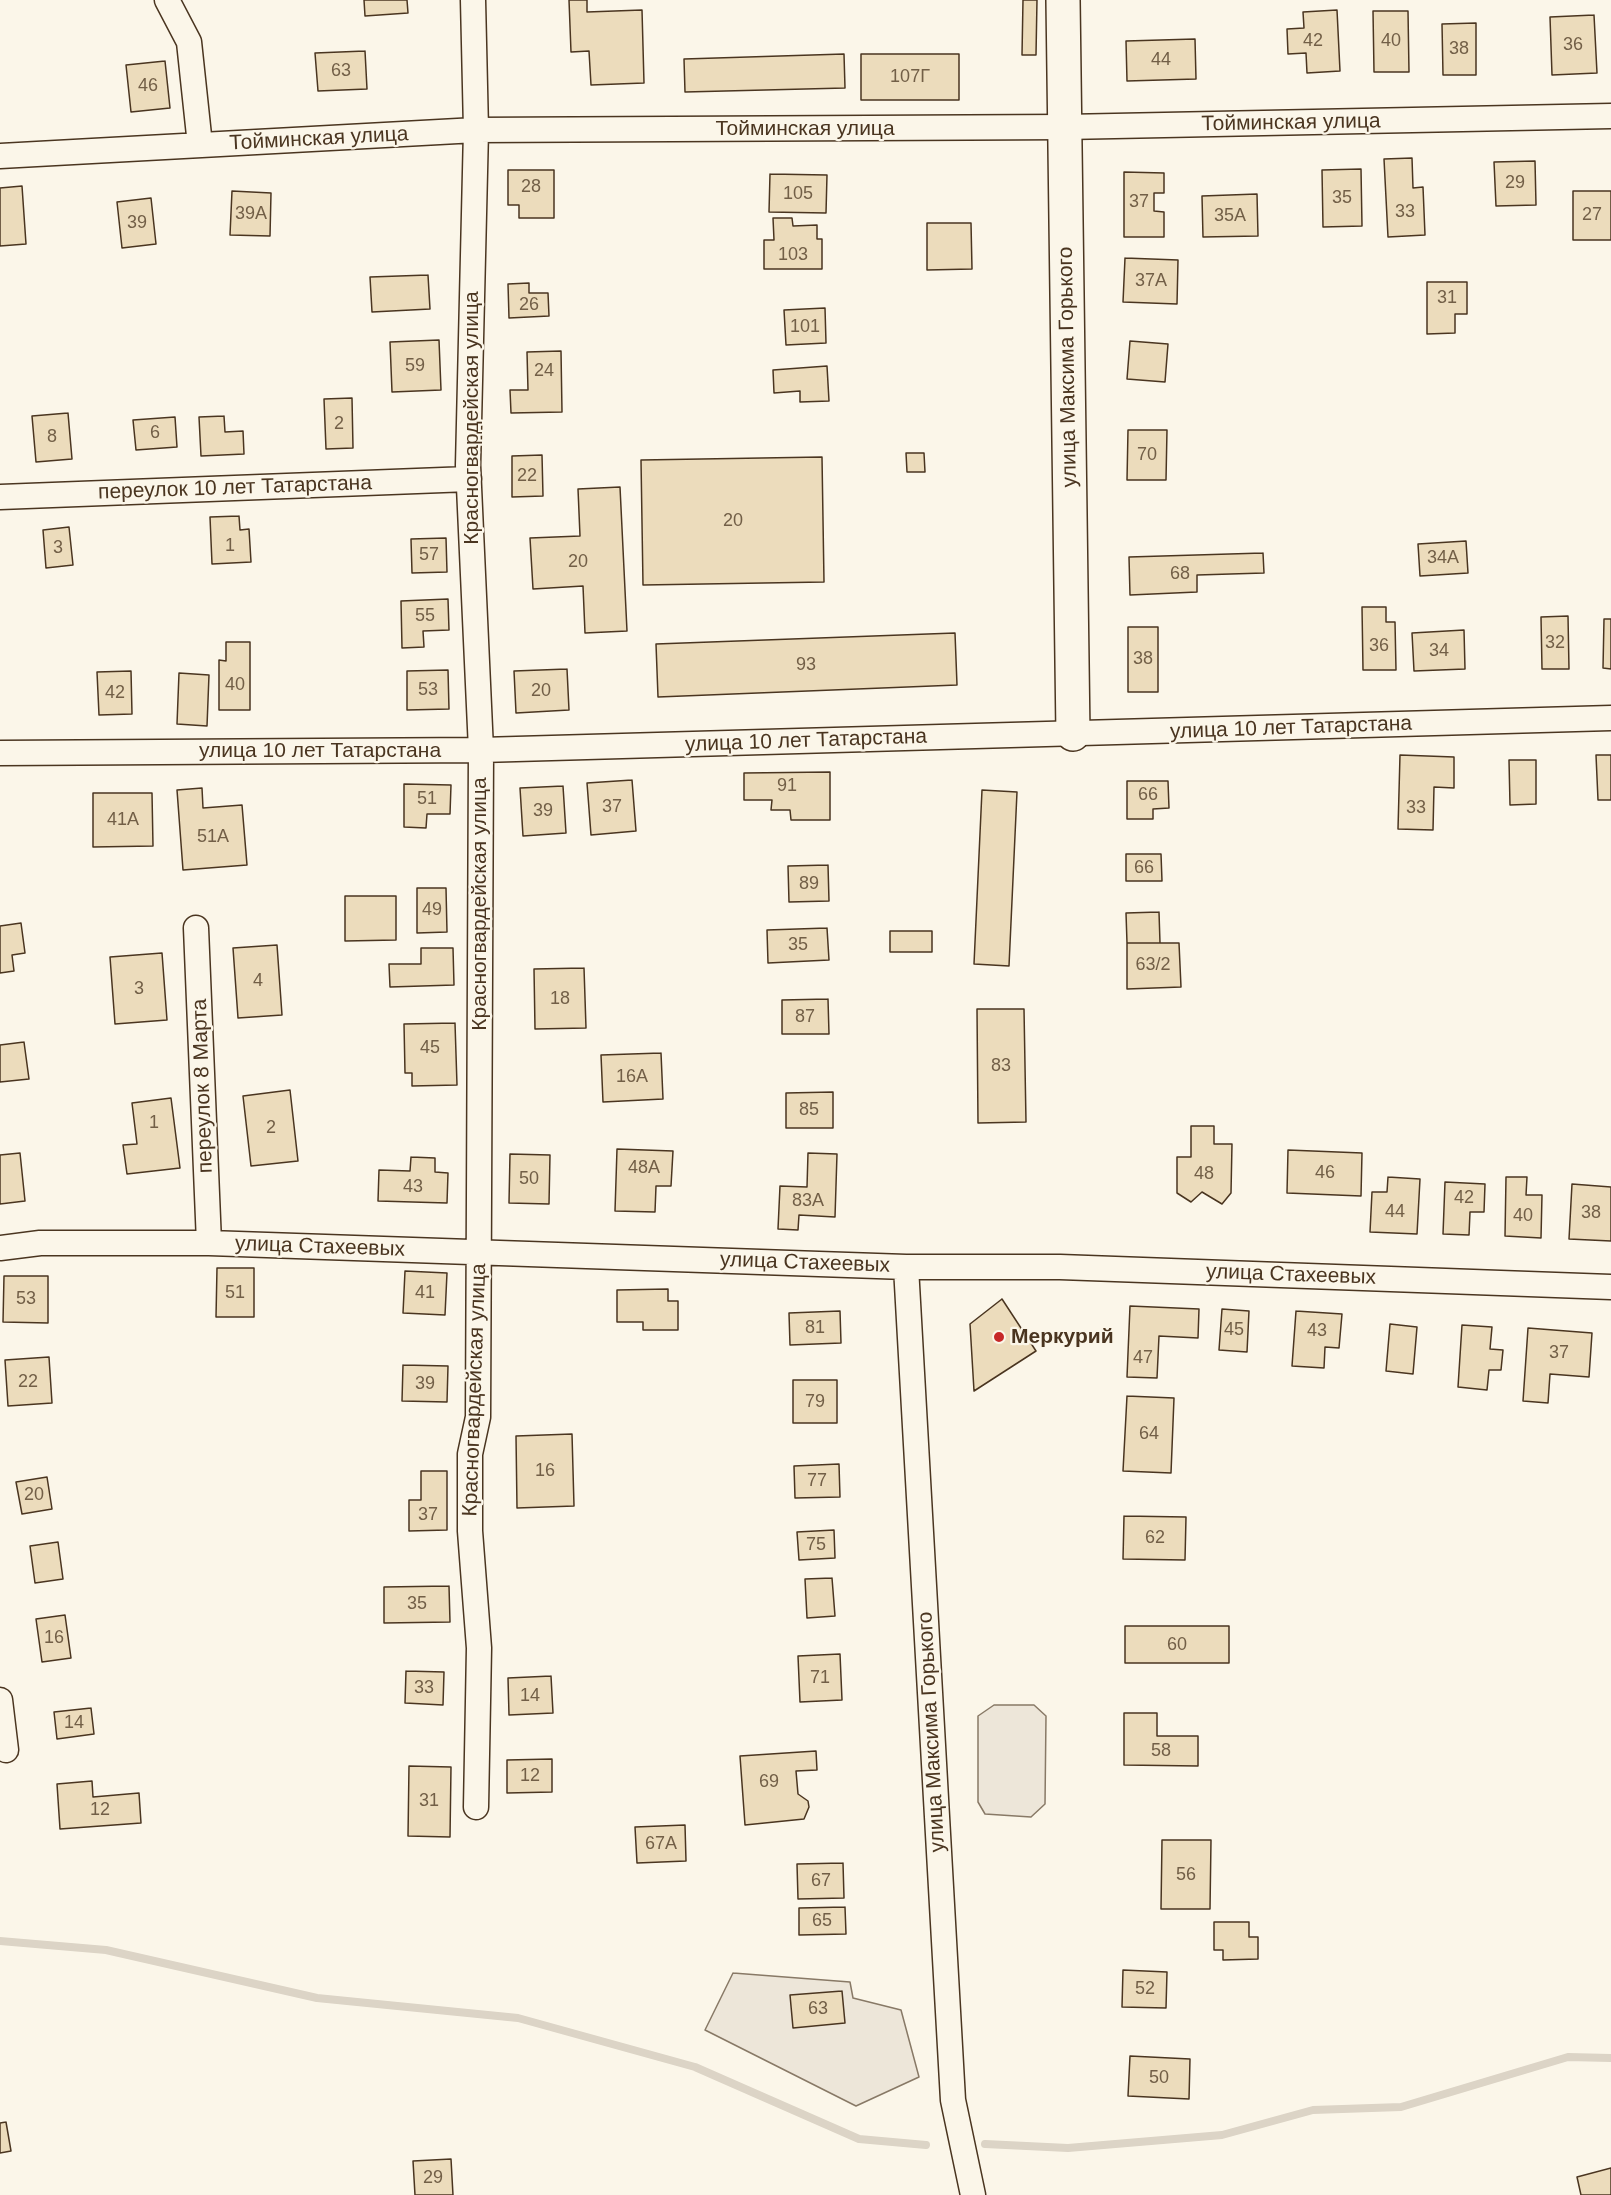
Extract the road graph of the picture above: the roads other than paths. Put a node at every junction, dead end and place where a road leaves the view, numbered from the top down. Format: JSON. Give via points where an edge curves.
{"nodes":[{"id":1,"x":167,"y":0,"type":"edge"},
{"id":2,"x":473,"y":0,"type":"edge"},
{"id":3,"x":1063,"y":0,"type":"edge"},
{"id":4,"x":1611,"y":116,"type":"edge"},
{"id":5,"x":1065,"y":127,"type":"junction"},
{"id":6,"x":476,"y":130,"type":"junction"},
{"id":7,"x":200,"y":146,"type":"junction"},
{"id":8,"x":0,"y":156,"type":"edge"},
{"id":9,"x":469,"y":479,"type":"junction"},
{"id":10,"x":0,"y":497,"type":"edge"},
{"id":11,"x":1611,"y":718,"type":"edge"},
{"id":12,"x":1072,"y":734,"type":"junction"},
{"id":13,"x":481,"y":750,"type":"junction"},
{"id":14,"x":0,"y":753,"type":"edge"},
{"id":15,"x":196,"y":928,"type":"dead end"},
{"id":16,"x":209,"y":1243,"type":"junction"},
{"id":17,"x":0,"y":1248,"type":"edge"},
{"id":18,"x":479,"y":1251,"type":"junction"},
{"id":19,"x":906,"y":1267,"type":"junction"},
{"id":20,"x":1611,"y":1287,"type":"edge"},
{"id":21,"x":0,"y":1700,"type":"edge"},
{"id":22,"x":6,"y":1750,"type":"dead end"},
{"id":23,"x":476,"y":1807,"type":"dead end"},
{"id":24,"x":973,"y":2195,"type":"edge"}],
"edges":[{"from":1,"to":7,"type":"street","via":[[189,42]]},
{"from":2,"to":6,"type":"street","name":"Красногвардейская улица"},
{"from":3,"to":5,"type":"street","name":"улица Максима Горького"},
{"from":4,"to":5,"type":"street","name":"Тойминская улица"},
{"from":5,"to":6,"type":"street","name":"Тойминская улица"},
{"from":5,"to":12,"type":"street","name":"улица Максима Горького"},
{"from":6,"to":7,"type":"street","name":"Тойминская улица"},
{"from":6,"to":9,"type":"street","name":"Красногвардейская улица"},
{"from":7,"to":8,"type":"street","name":"Тойминская улица"},
{"from":9,"to":10,"type":"street","name":"переулок 10 лет Татарстана"},
{"from":9,"to":13,"type":"street","name":"Красногвардейская улица"},
{"from":11,"to":12,"type":"street","name":"улица 10 лет Татарстана"},
{"from":12,"to":13,"type":"street","name":"улица 10 лет Татарстана"},
{"from":13,"to":14,"type":"street","name":"улица 10 лет Татарстана"},
{"from":13,"to":18,"type":"street","name":"Красногвардейская улица"},
{"from":15,"to":16,"type":"street","name":"переулок 8 Марта"},
{"from":16,"to":17,"type":"street","name":"улица Стахеевых","via":[[40,1243]]},
{"from":16,"to":18,"type":"street","name":"улица Стахеевых"},
{"from":18,"to":19,"type":"street","name":"улица Стахеевых"},
{"from":18,"to":23,"type":"street","name":"Красногвардейская улица","via":[[478,1417],[470,1454],[470,1530],[479,1647]]},
{"from":19,"to":20,"type":"street","name":"улица Стахеевых","via":[[1060,1267]]},
{"from":19,"to":24,"type":"street","name":"улица Максима Горького","via":[[953,2100]]},
{"from":21,"to":22,"type":"street"}]}
